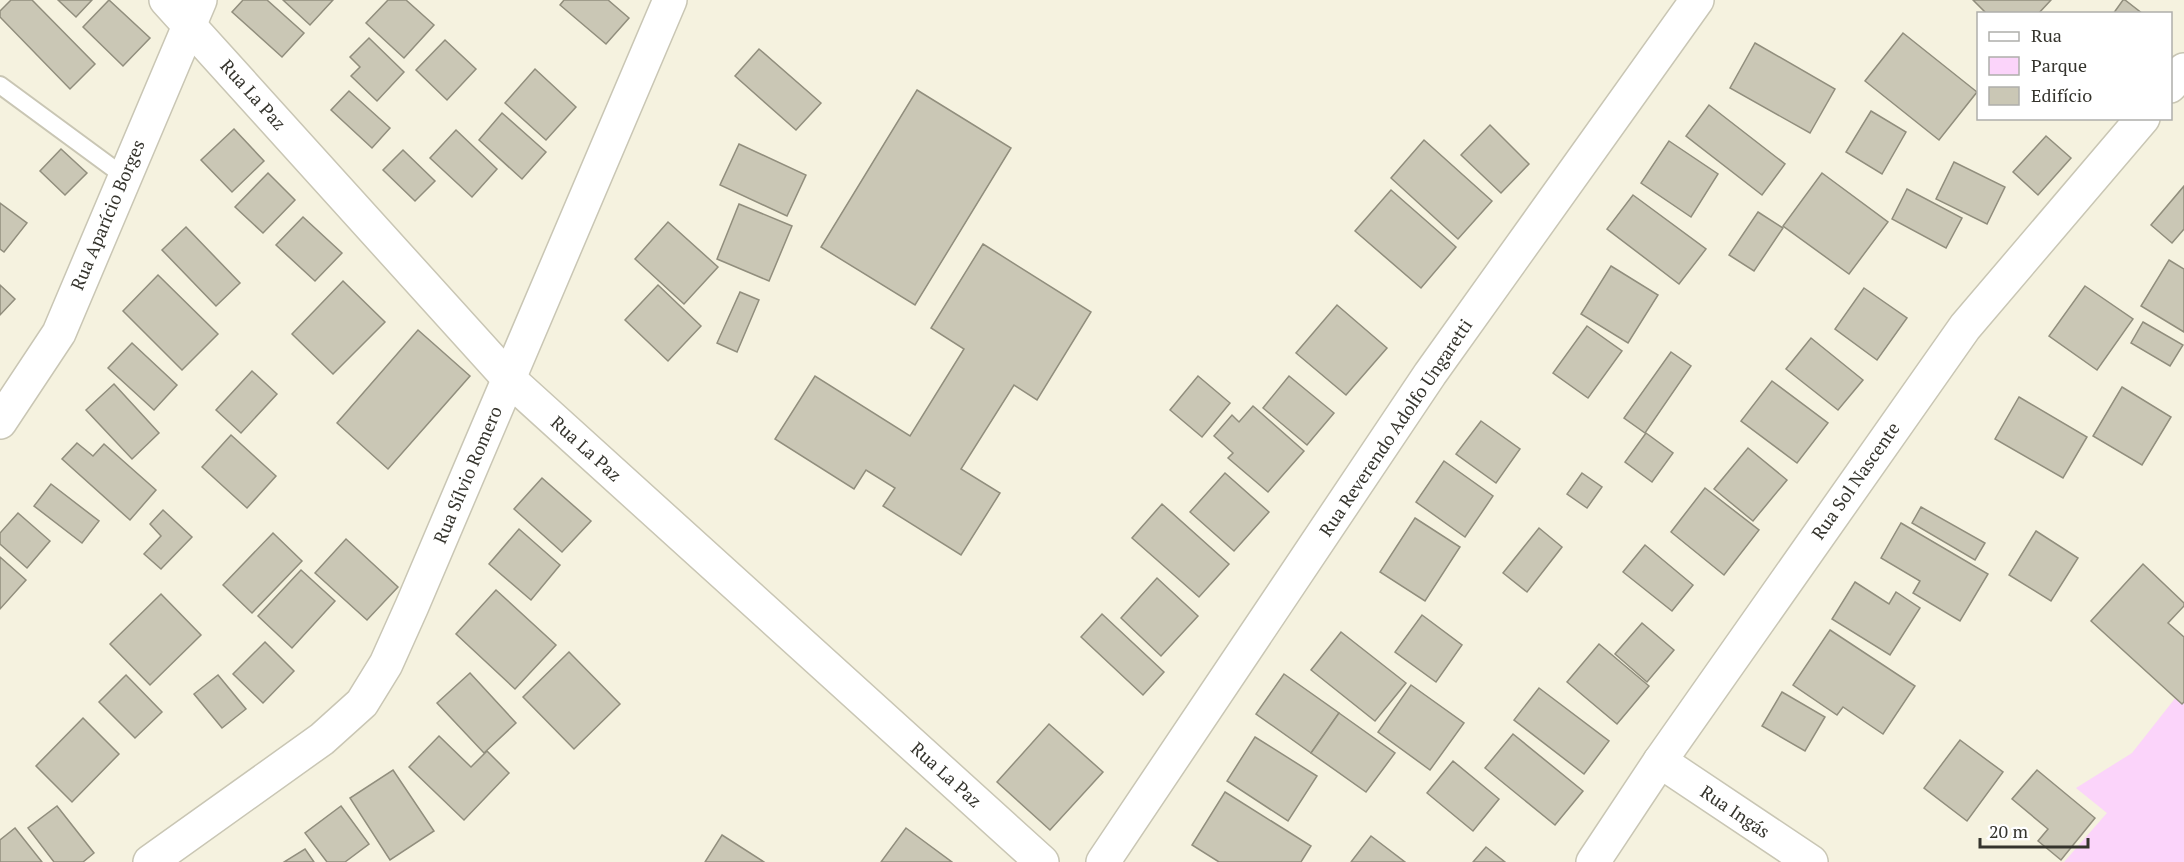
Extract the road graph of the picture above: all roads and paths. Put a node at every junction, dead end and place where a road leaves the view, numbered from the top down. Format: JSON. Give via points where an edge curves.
{"nodes":[{"id":1,"x":166,"y":0,"type":"edge"},
{"id":2,"x":670,"y":0,"type":"edge"},
{"id":3,"x":1697,"y":0,"type":"edge"},
{"id":4,"x":194,"y":13,"type":"edge"},
{"id":5,"x":2184,"y":70,"type":"edge"},
{"id":6,"x":2172,"y":84,"type":"edge"},
{"id":7,"x":0,"y":85,"type":"edge"},
{"id":8,"x":2140,"y":120,"type":"edge"},
{"id":9,"x":125,"y":177,"type":"junction"},
{"id":10,"x":509,"y":379,"type":"junction"},
{"id":11,"x":0,"y":422,"type":"edge"},
{"id":12,"x":1660,"y":761,"type":"junction"},
{"id":13,"x":150,"y":862,"type":"edge"},
{"id":14,"x":1042,"y":862,"type":"edge"},
{"id":15,"x":1103,"y":862,"type":"edge"},
{"id":16,"x":1593,"y":862,"type":"edge"},
{"id":17,"x":1811,"y":862,"type":"edge"}],
"edges":[{"from":1,"to":4,"type":"street","name":"Rua La Paz"},
{"from":2,"to":10,"type":"street","name":"Rua Sílvio Romero"},
{"from":3,"to":15,"type":"street","name":"Rua Reverendo Adolfo Ungaretti","via":[[1430,374]]},
{"from":4,"to":9,"type":"street","name":"Rua Aparício Borges"},
{"from":4,"to":10,"type":"street","name":"Rua La Paz"},
{"from":5,"to":6,"type":"street"},
{"from":7,"to":9,"type":"lane"},
{"from":8,"to":12,"type":"street","name":"Rua Sol Nascente","via":[[1965,327]]},
{"from":9,"to":11,"type":"street","name":"Rua Aparício Borges","via":[[59,333]]},
{"from":10,"to":13,"type":"street","name":"Rua Sílvio Romero","via":[[386,664],[362,703],[322,739]]},
{"from":10,"to":14,"type":"street","name":"Rua La Paz"},
{"from":12,"to":16,"type":"street","name":"Rua Sol Nascente"},
{"from":12,"to":17,"type":"street","name":"Rua Ingás"}]}
